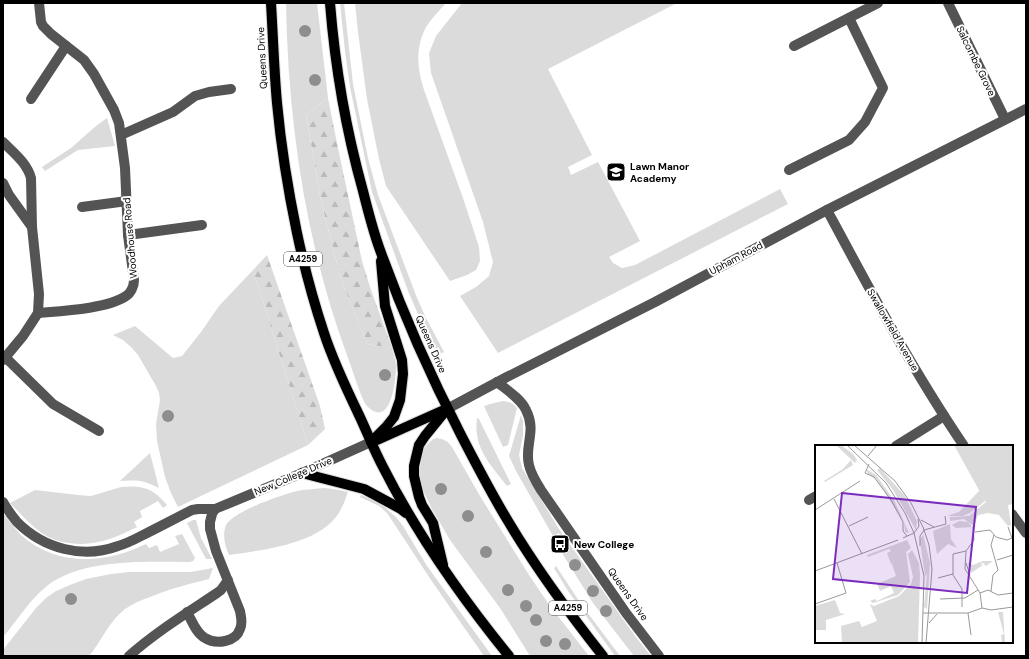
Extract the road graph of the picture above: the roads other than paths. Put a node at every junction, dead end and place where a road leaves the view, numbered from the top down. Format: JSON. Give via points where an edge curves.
{"nodes":[{"id":1,"x":39,"y":3,"type":"edge"},
{"id":2,"x":271,"y":3,"type":"edge"},
{"id":3,"x":330,"y":3,"type":"edge"},
{"id":4,"x":878,"y":3,"type":"edge"},
{"id":5,"x":948,"y":3,"type":"edge"},
{"id":6,"x":849,"y":18,"type":"junction"},
{"id":7,"x":66,"y":46,"type":"junction"},
{"id":8,"x":794,"y":46,"type":"dead end"},
{"id":9,"x":231,"y":89,"type":"dead end"},
{"id":10,"x":31,"y":98,"type":"dead end"},
{"id":11,"x":1026,"y":108,"type":"edge"},
{"id":12,"x":1005,"y":119,"type":"junction"},
{"id":13,"x":121,"y":135,"type":"junction"},
{"id":14,"x":3,"y":142,"type":"edge"},
{"id":15,"x":789,"y":170,"type":"dead end"},
{"id":16,"x":3,"y":183,"type":"edge"},
{"id":17,"x":127,"y":201,"type":"junction"},
{"id":18,"x":82,"y":207,"type":"dead end"},
{"id":19,"x":828,"y":210,"type":"junction"},
{"id":20,"x":202,"y":225,"type":"dead end"},
{"id":21,"x":32,"y":227,"type":"junction"},
{"id":22,"x":128,"y":235,"type":"junction"},
{"id":23,"x":379,"y":250,"type":"junction"},
{"id":24,"x":38,"y":313,"type":"junction"},
{"id":25,"x":4,"y":358,"type":"edge"},
{"id":26,"x":497,"y":382,"type":"junction"},
{"id":27,"x":447,"y":409,"type":"junction"},
{"id":28,"x":944,"y":416,"type":"junction"},
{"id":29,"x":99,"y":431,"type":"dead end"},
{"id":30,"x":371,"y":442,"type":"junction"},
{"id":31,"x":898,"y":445,"type":"edge"},
{"id":32,"x":963,"y":445,"type":"edge"},
{"id":33,"x":302,"y":473,"type":"junction"},
{"id":34,"x":3,"y":502,"type":"edge"},
{"id":35,"x":215,"y":509,"type":"junction"},
{"id":36,"x":1013,"y":515,"type":"edge"},
{"id":37,"x":412,"y":519,"type":"junction"},
{"id":38,"x":1026,"y":533,"type":"edge"},
{"id":39,"x":445,"y":570,"type":"junction"},
{"id":40,"x":228,"y":580,"type":"junction"},
{"id":41,"x":187,"y":612,"type":"junction"},
{"id":42,"x":129,"y":656,"type":"edge"},
{"id":43,"x":509,"y":656,"type":"edge"},
{"id":44,"x":603,"y":656,"type":"edge"},
{"id":45,"x":659,"y":656,"type":"edge"}],
"edges":[{"from":1,"to":7,"type":"street","name":"Woodhouse Road","via":[[43,26]]},
{"from":2,"to":30,"type":"main road","name":"Queens Drive","number":"A4259","via":[[278,116],[297,234],[324,334]]},
{"from":3,"to":23,"type":"main road","name":"Queens Drive","number":"A4259","via":[[346,117],[357,170]]},
{"from":4,"to":6,"type":"street"},
{"from":5,"to":12,"type":"street","name":"Salcombe Grove"},
{"from":6,"to":8,"type":"street"},
{"from":6,"to":15,"type":"street","via":[[883,88],[865,122],[849,140]]},
{"from":7,"to":10,"type":"street"},
{"from":7,"to":13,"type":"street","name":"Woodhouse Road","via":[[84,60],[91,70],[114,110]]},
{"from":9,"to":13,"type":"street","via":[[195,96],[173,112]]},
{"from":11,"to":12,"type":"street","name":"Upham Road"},
{"from":12,"to":19,"type":"street","name":"Upham Road"},
{"from":13,"to":17,"type":"street","name":"Woodhouse Road"},
{"from":14,"to":21,"type":"street","via":[[29,171],[32,186]]},
{"from":16,"to":21,"type":"street","via":[[8,195]]},
{"from":17,"to":18,"type":"street"},
{"from":17,"to":22,"type":"street","name":"Woodhouse Road"},
{"from":19,"to":26,"type":"street","name":"Upham Road"},
{"from":19,"to":28,"type":"street","name":"Swallowfield Avenue","via":[[881,309]]},
{"from":20,"to":22,"type":"street"},
{"from":21,"to":24,"type":"street","via":[[39,294]]},
{"from":22,"to":24,"type":"street","name":"Woodhouse Road","via":[[134,285],[125,297],[98,306]]},
{"from":23,"to":27,"type":"main road","name":"Queens Drive","number":"A4259","via":[[408,323]]},
{"from":23,"to":30,"type":"main road","via":[[385,306],[402,360],[403,374],[400,400],[394,417]]},
{"from":24,"to":25,"type":"street"},
{"from":25,"to":29,"type":"street","via":[[53,404]]},
{"from":26,"to":27,"type":"street","name":"Upham Road"},
{"from":26,"to":45,"type":"street","name":"Queens Drive","via":[[526,408],[531,423],[528,464],[541,490]]},
{"from":27,"to":30,"type":"main road"},
{"from":27,"to":39,"type":"main road","via":[[419,445],[414,466],[419,497],[433,523]]},
{"from":27,"to":44,"type":"main road","name":"Queens Drive","number":"A4259","via":[[508,521]]},
{"from":28,"to":31,"type":"street"},
{"from":28,"to":32,"type":"street","name":"Swallowfield Avenue"},
{"from":30,"to":33,"type":"street","name":"New College Drive"},
{"from":30,"to":37,"type":"main road","name":"Queens Drive","number":"A4259"},
{"from":33,"to":35,"type":"street","name":"New College Drive"},
{"from":33,"to":37,"type":"main road","via":[[364,489],[400,508]]},
{"from":34,"to":35,"type":"street","name":"New College Drive","via":[[17,522],[39,539],[70,551],[86,552],[130,542],[192,510]]},
{"from":35,"to":40,"type":"street","via":[[210,529]]},
{"from":36,"to":38,"type":"street"},
{"from":37,"to":39,"type":"main road","name":"Queens Drive","number":"A4259"},
{"from":39,"to":43,"type":"main road","name":"Queens Drive","number":"A4259"},
{"from":40,"to":41,"type":"street","via":[[217,593]]},
{"from":40,"to":41,"type":"street","via":[[242,617],[236,637],[218,642],[205,639]]},
{"from":41,"to":42,"type":"street"}]}
